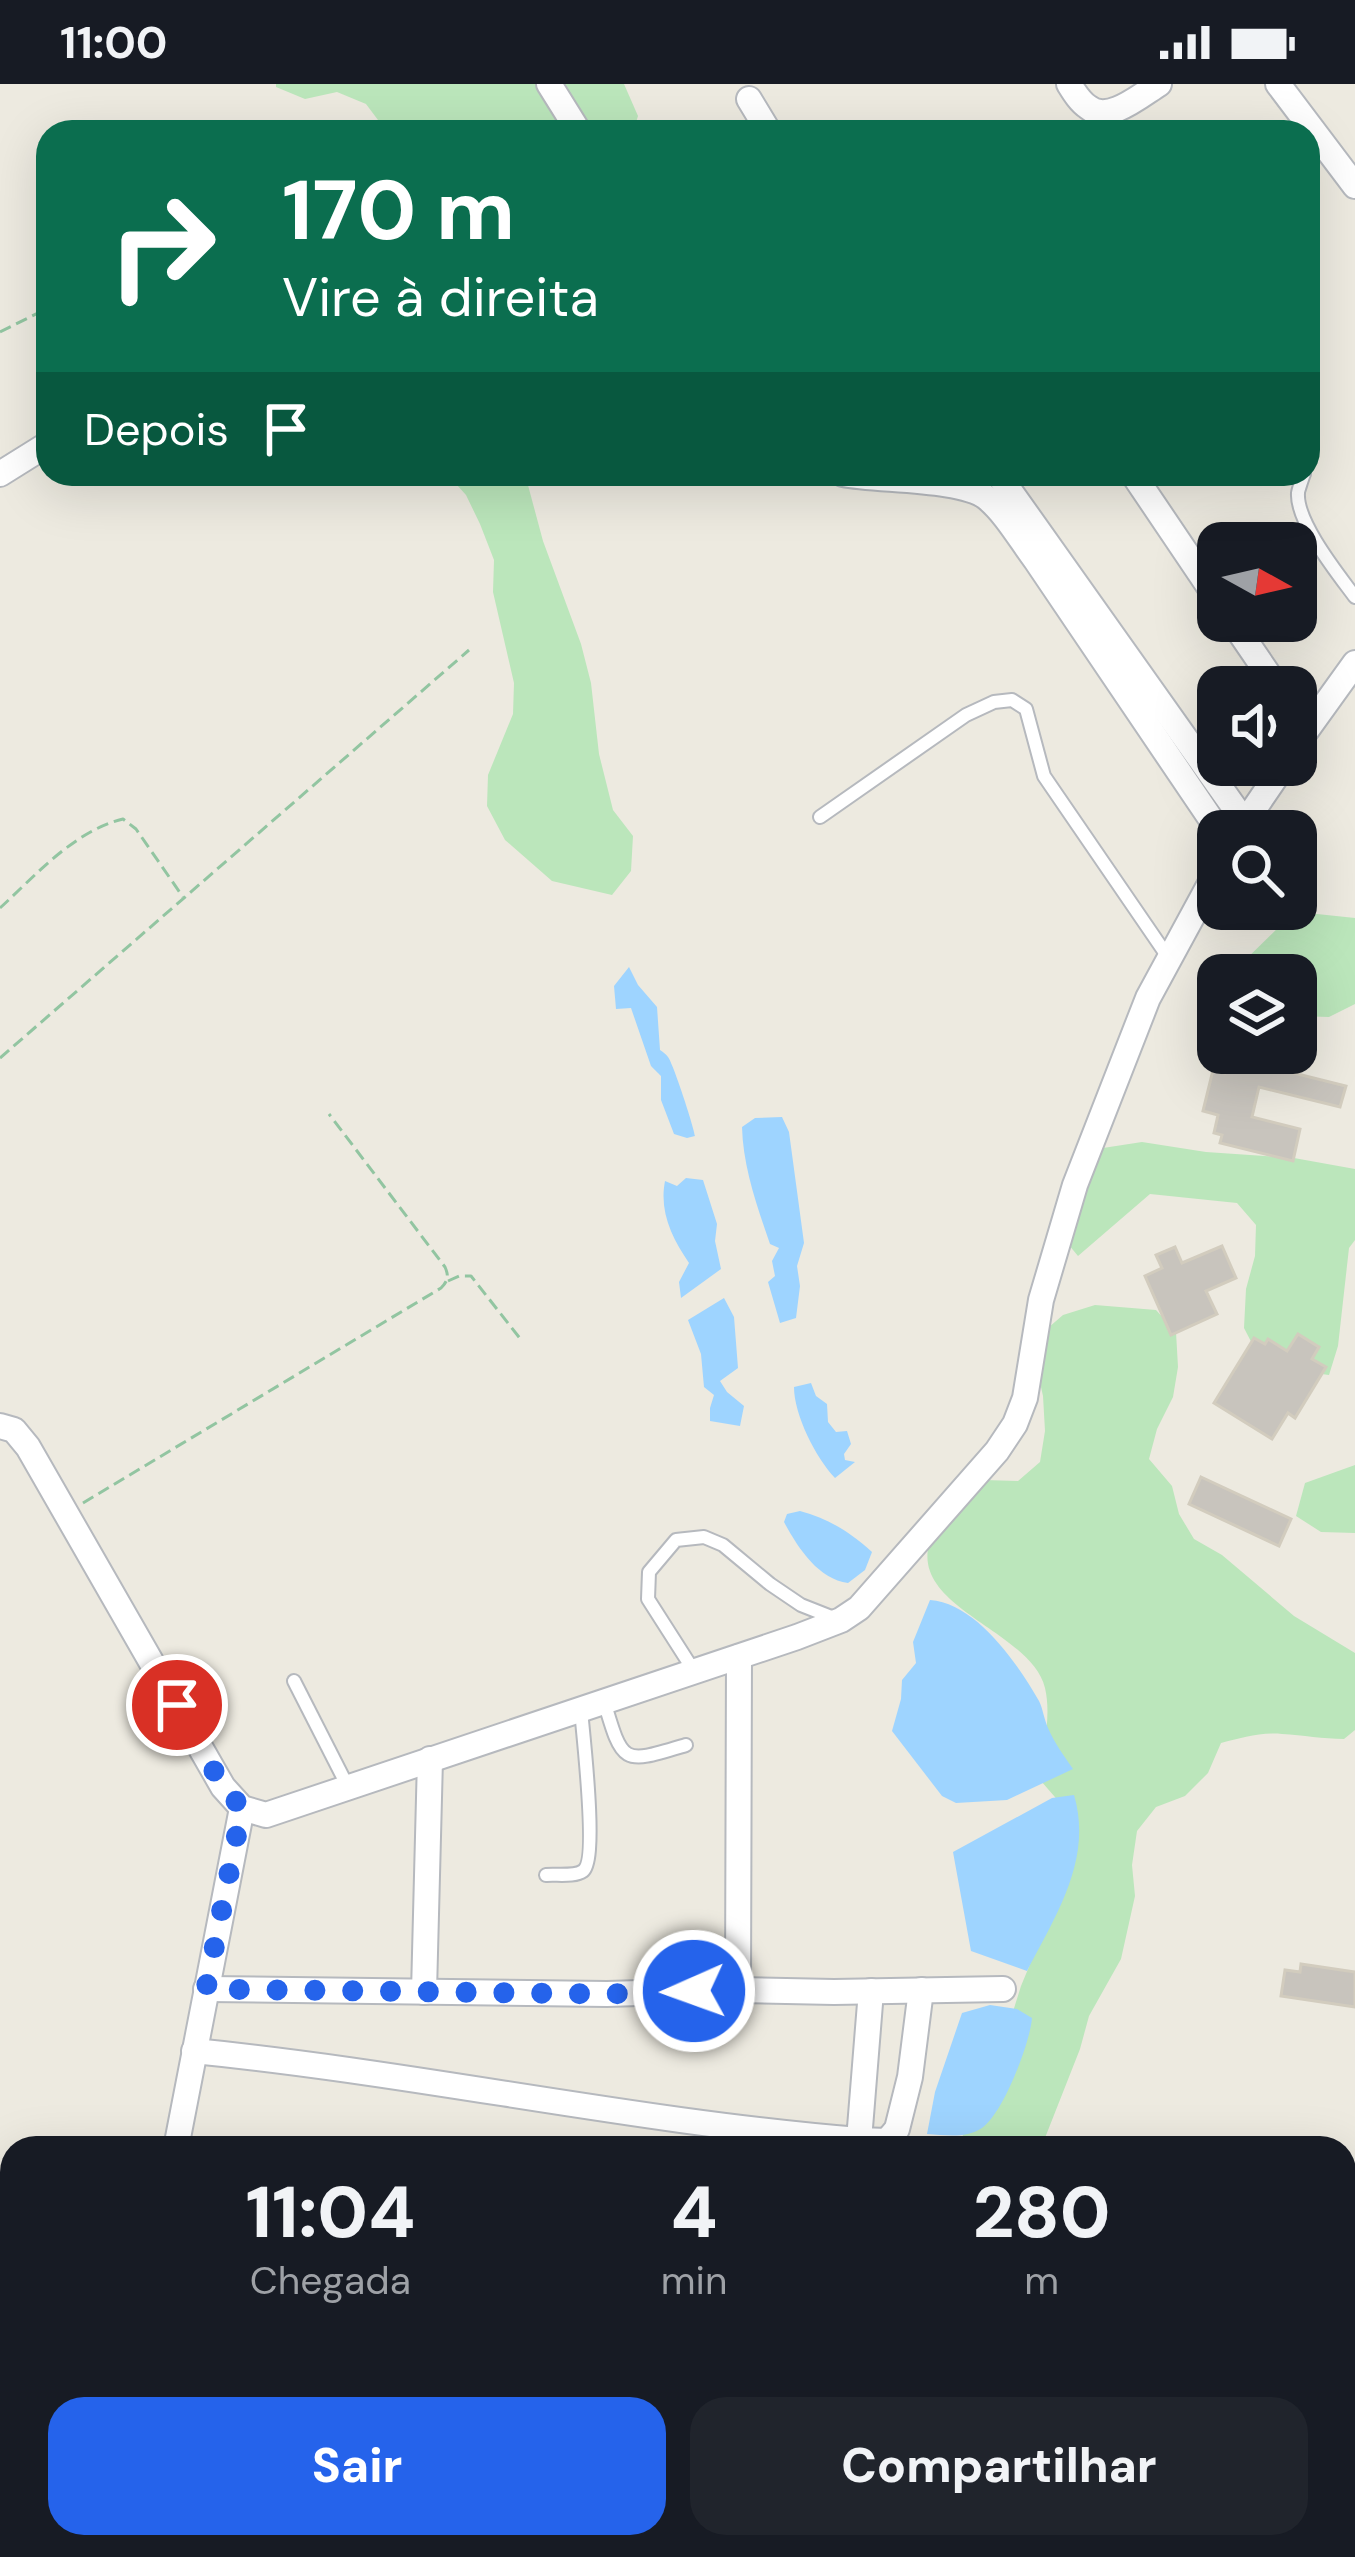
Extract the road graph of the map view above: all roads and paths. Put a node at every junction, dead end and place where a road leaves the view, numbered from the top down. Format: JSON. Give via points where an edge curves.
{"nodes":[{"id":1,"x":549,"y":84,"type":"edge"},
{"id":2,"x":1069,"y":84,"type":"edge"},
{"id":3,"x":1159,"y":84,"type":"edge"},
{"id":4,"x":1284,"y":86,"type":"edge"},
{"id":5,"x":749,"y":99,"type":"dead end"},
{"id":6,"x":572,"y":120,"type":"edge"},
{"id":7,"x":762,"y":120,"type":"edge"},
{"id":8,"x":1308,"y":120,"type":"edge"},
{"id":9,"x":1320,"y":137,"type":"edge"},
{"id":10,"x":1355,"y":186,"type":"edge"},
{"id":11,"x":36,"y":314,"type":"edge"},
{"id":12,"x":0,"y":332,"type":"edge"},
{"id":13,"x":36,"y":452,"type":"edge"},
{"id":14,"x":0,"y":474,"type":"edge"},
{"id":15,"x":951,"y":486,"type":"edge"},
{"id":16,"x":1006,"y":486,"type":"edge"},
{"id":17,"x":1141,"y":486,"type":"edge"},
{"id":18,"x":1300,"y":486,"type":"edge"},
{"id":19,"x":1197,"y":569,"type":"edge"},
{"id":20,"x":1355,"y":598,"type":"edge"},
{"id":21,"x":469,"y":650,"type":"dead end"},
{"id":22,"x":1355,"y":663,"type":"edge"},
{"id":23,"x":1317,"y":708,"type":"edge"},
{"id":24,"x":1205,"y":810,"type":"edge"},
{"id":25,"x":1231,"y":810,"type":"edge"},
{"id":26,"x":820,"y":817,"type":"dead end"},
{"id":27,"x":184,"y":899,"type":"junction"},
{"id":28,"x":1197,"y":907,"type":"edge"},
{"id":29,"x":0,"y":908,"type":"edge"},
{"id":30,"x":1169,"y":958,"type":"junction"},
{"id":31,"x":0,"y":1058,"type":"edge"},
{"id":32,"x":328,"y":1114,"type":"dead end"},
{"id":33,"x":447,"y":1282,"type":"junction"},
{"id":34,"x":522,"y":1341,"type":"dead end"},
{"id":35,"x":0,"y":1426,"type":"edge"},
{"id":36,"x":66,"y":1513,"type":"junction"},
{"id":37,"x":841,"y":1620,"type":"junction"},
{"id":38,"x":739,"y":1657,"type":"junction"},
{"id":39,"x":694,"y":1671,"type":"junction"},
{"id":40,"x":294,"y":1681,"type":"dead end"},
{"id":41,"x":592,"y":1705,"type":"junction"},
{"id":42,"x":686,"y":1744,"type":"dead end"},
{"id":43,"x":430,"y":1759,"type":"junction"},
{"id":44,"x":348,"y":1788,"type":"junction"},
{"id":45,"x":242,"y":1808,"type":"junction"},
{"id":46,"x":546,"y":1875,"type":"dead end"},
{"id":47,"x":206,"y":1989,"type":"junction"},
{"id":48,"x":1004,"y":1989,"type":"dead end"},
{"id":49,"x":738,"y":1990,"type":"junction"},
{"id":50,"x":921,"y":1990,"type":"junction"},
{"id":51,"x":871,"y":1991,"type":"junction"},
{"id":52,"x":424,"y":1992,"type":"junction"},
{"id":53,"x":194,"y":2050,"type":"junction"},
{"id":54,"x":178,"y":2136,"type":"edge"},
{"id":55,"x":804,"y":2136,"type":"edge"},
{"id":56,"x":859,"y":2136,"type":"edge"},
{"id":57,"x":891,"y":2136,"type":"edge"}],
"edges":[{"from":1,"to":6,"type":"street"},
{"from":2,"to":3,"type":"street","via":[[1104,113]]},
{"from":4,"to":8,"type":"street"},
{"from":5,"to":7,"type":"street"},
{"from":9,"to":10,"type":"street"},
{"from":11,"to":12,"type":"path"},
{"from":13,"to":14,"type":"street"},
{"from":15,"to":24,"type":"street","via":[[988,499],[1007,520]]},
{"from":16,"to":25,"type":"street"},
{"from":17,"to":19,"type":"street"},
{"from":18,"to":20,"type":"lane","via":[[1315,542]]},
{"from":21,"to":27,"type":"path"},
{"from":22,"to":23,"type":"street"},
{"from":26,"to":30,"type":"lane","via":[[967,715],[1012,700],[1026,709],[1044,776]]},
{"from":27,"to":29,"type":"path","via":[[123,819],[68,848]]},
{"from":27,"to":31,"type":"path"},
{"from":28,"to":30,"type":"street"},
{"from":30,"to":37,"type":"street","via":[[1075,1185],[1015,1424],[950,1507]]},
{"from":32,"to":33,"type":"path","via":[[445,1267]]},
{"from":33,"to":34,"type":"path","via":[[471,1276]]},
{"from":33,"to":36,"type":"path"},
{"from":35,"to":36,"type":"street","via":[[28,1447]]},
{"from":36,"to":45,"type":"street"},
{"from":37,"to":38,"type":"street"},
{"from":37,"to":39,"type":"lane","via":[[801,1605],[723,1545],[676,1540],[649,1572],[648,1599]]},
{"from":38,"to":39,"type":"street"},
{"from":38,"to":49,"type":"street"},
{"from":39,"to":41,"type":"street"},
{"from":40,"to":44,"type":"lane"},
{"from":41,"to":42,"type":"lane","via":[[616,1742],[640,1759]]},
{"from":41,"to":43,"type":"street"},
{"from":41,"to":46,"type":"lane","via":[[588,1867]]},
{"from":43,"to":44,"type":"street"},
{"from":43,"to":52,"type":"street"},
{"from":44,"to":45,"type":"street","via":[[266,1814]]},
{"from":45,"to":47,"type":"street"},
{"from":47,"to":52,"type":"street"},
{"from":47,"to":53,"type":"street"},
{"from":48,"to":50,"type":"street"},
{"from":49,"to":51,"type":"street"},
{"from":49,"to":52,"type":"street"},
{"from":50,"to":51,"type":"street"},
{"from":50,"to":57,"type":"street"},
{"from":51,"to":56,"type":"street"},
{"from":53,"to":54,"type":"street"},
{"from":53,"to":55,"type":"street"}]}
